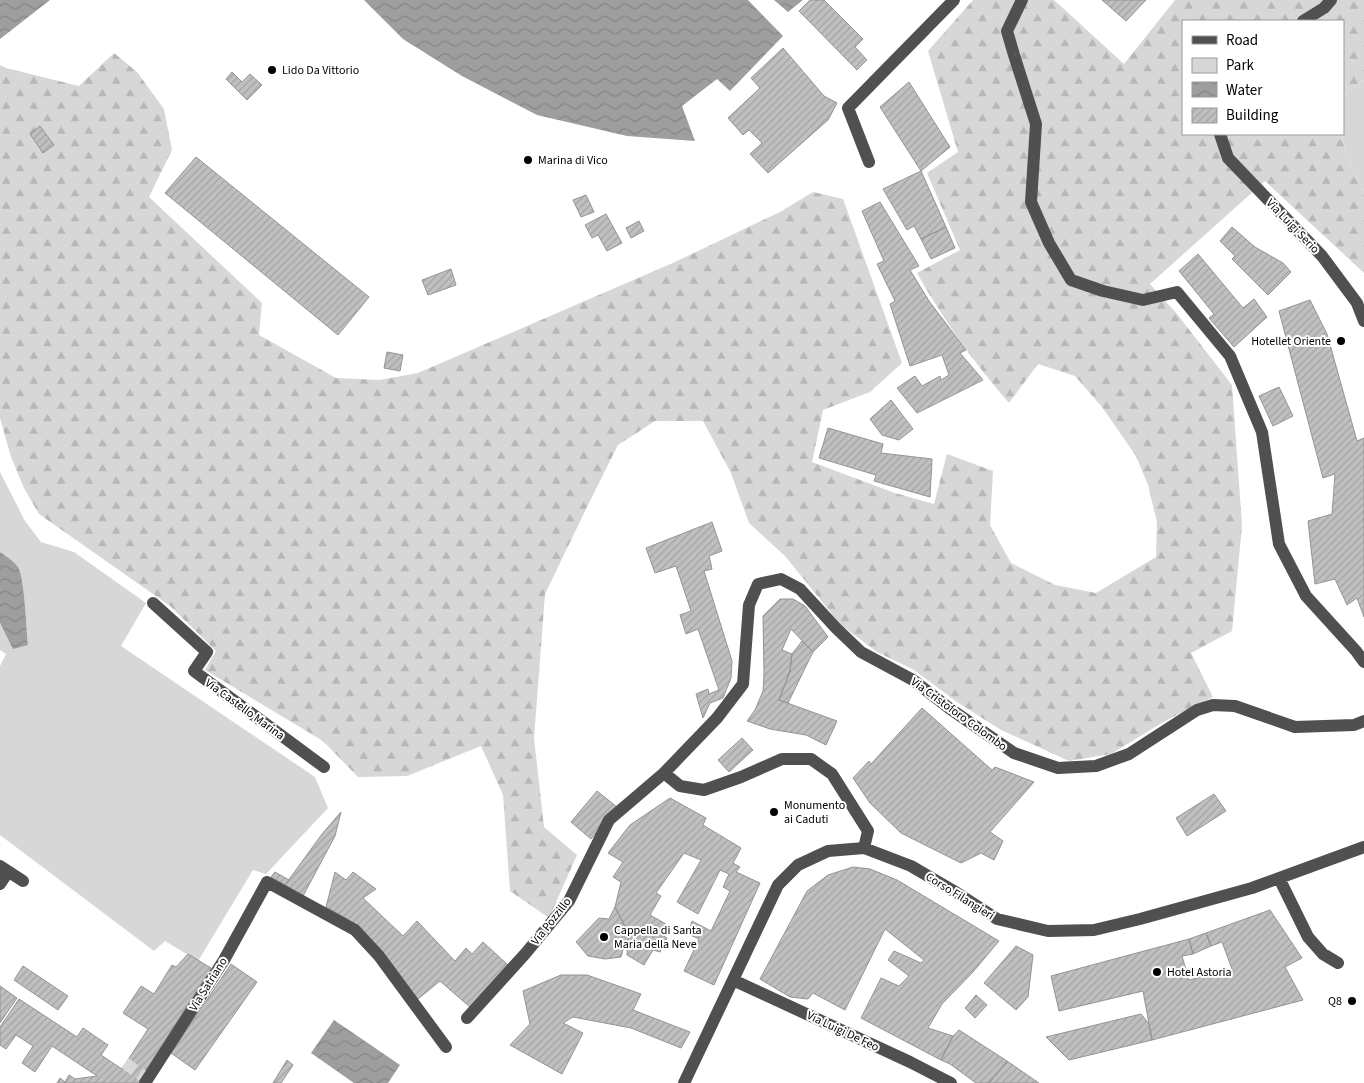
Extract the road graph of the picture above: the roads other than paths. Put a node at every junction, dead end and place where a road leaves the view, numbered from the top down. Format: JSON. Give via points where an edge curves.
{"nodes":[{"id":1,"x":954,"y":0,"type":"edge"},
{"id":2,"x":1022,"y":0,"type":"edge"},
{"id":3,"x":1330,"y":0,"type":"edge"},
{"id":4,"x":1305,"y":20,"type":"edge"},
{"id":5,"x":1220,"y":135,"type":"edge"},
{"id":6,"x":868,"y":162,"type":"dead end"},
{"id":7,"x":1364,"y":321,"type":"edge"},
{"id":8,"x":153,"y":603,"type":"dead end"},
{"id":9,"x":1364,"y":662,"type":"edge"},
{"id":10,"x":1364,"y":720,"type":"edge"},
{"id":11,"x":324,"y":767,"type":"dead end"},
{"id":12,"x":664,"y":773,"type":"junction"},
{"id":13,"x":1364,"y":847,"type":"edge"},
{"id":14,"x":864,"y":848,"type":"junction"},
{"id":15,"x":4,"y":869,"type":"edge"},
{"id":16,"x":1279,"y":878,"type":"junction"},
{"id":17,"x":23,"y":881,"type":"dead end"},
{"id":18,"x":0,"y":884,"type":"edge"},
{"id":19,"x":1338,"y":963,"type":"dead end"},
{"id":20,"x":733,"y":980,"type":"junction"},
{"id":21,"x":467,"y":1018,"type":"dead end"},
{"id":22,"x":446,"y":1047,"type":"dead end"},
{"id":23,"x":145,"y":1079,"type":"edge"},
{"id":24,"x":684,"y":1083,"type":"edge"},
{"id":25,"x":951,"y":1083,"type":"edge"}],
"edges":[{"from":1,"to":6,"type":"street","via":[[848,108]]},
{"from":2,"to":9,"type":"street","via":[[1007,31],[1036,124],[1031,202],[1049,243],[1071,280],[1142,300],[1177,292],[1230,356],[1262,432],[1279,544],[1306,596]]},
{"from":3,"to":4,"type":"street","via":[[1324,8]]},
{"from":5,"to":7,"type":"street","name":"Via Luigi Serio","via":[[1228,158],[1322,256],[1356,303]]},
{"from":8,"to":11,"type":"street","name":"Via Castello Marina","via":[[207,652],[194,671]]},
{"from":10,"to":12,"type":"street","name":"Via Cristoforo Colombo","via":[[1354,726],[1295,727],[1235,706],[1213,705],[1197,710],[1130,754],[1096,766],[1058,768],[1014,754],[913,680],[862,652],[800,588],[781,579],[758,584],[749,605],[743,684],[718,718]]},
{"from":12,"to":14,"type":"street","via":[[680,786],[704,790],[782,759],[811,759],[832,774],[868,831]]},
{"from":12,"to":21,"type":"street","name":"Via Pozzillo","via":[[609,820],[569,901]]},
{"from":13,"to":16,"type":"street","name":"Corso Filangieri"},
{"from":14,"to":16,"type":"street","name":"Corso Filangieri","via":[[911,866],[997,919],[1048,931],[1094,930],[1242,891]]},
{"from":14,"to":20,"type":"street","name":"Corso Filangieri","via":[[828,851],[798,865],[778,885]]},
{"from":15,"to":17,"type":"street"},
{"from":15,"to":18,"type":"street"},
{"from":16,"to":19,"type":"street","via":[[1308,937],[1322,954]]},
{"from":20,"to":24,"type":"street","name":"Corso Filangieri"},
{"from":20,"to":25,"type":"street","name":"Via Luigi De Feo"},
{"from":22,"to":23,"type":"street","name":"Via Satriano","via":[[379,956],[355,930],[267,882],[224,960]]}]}
